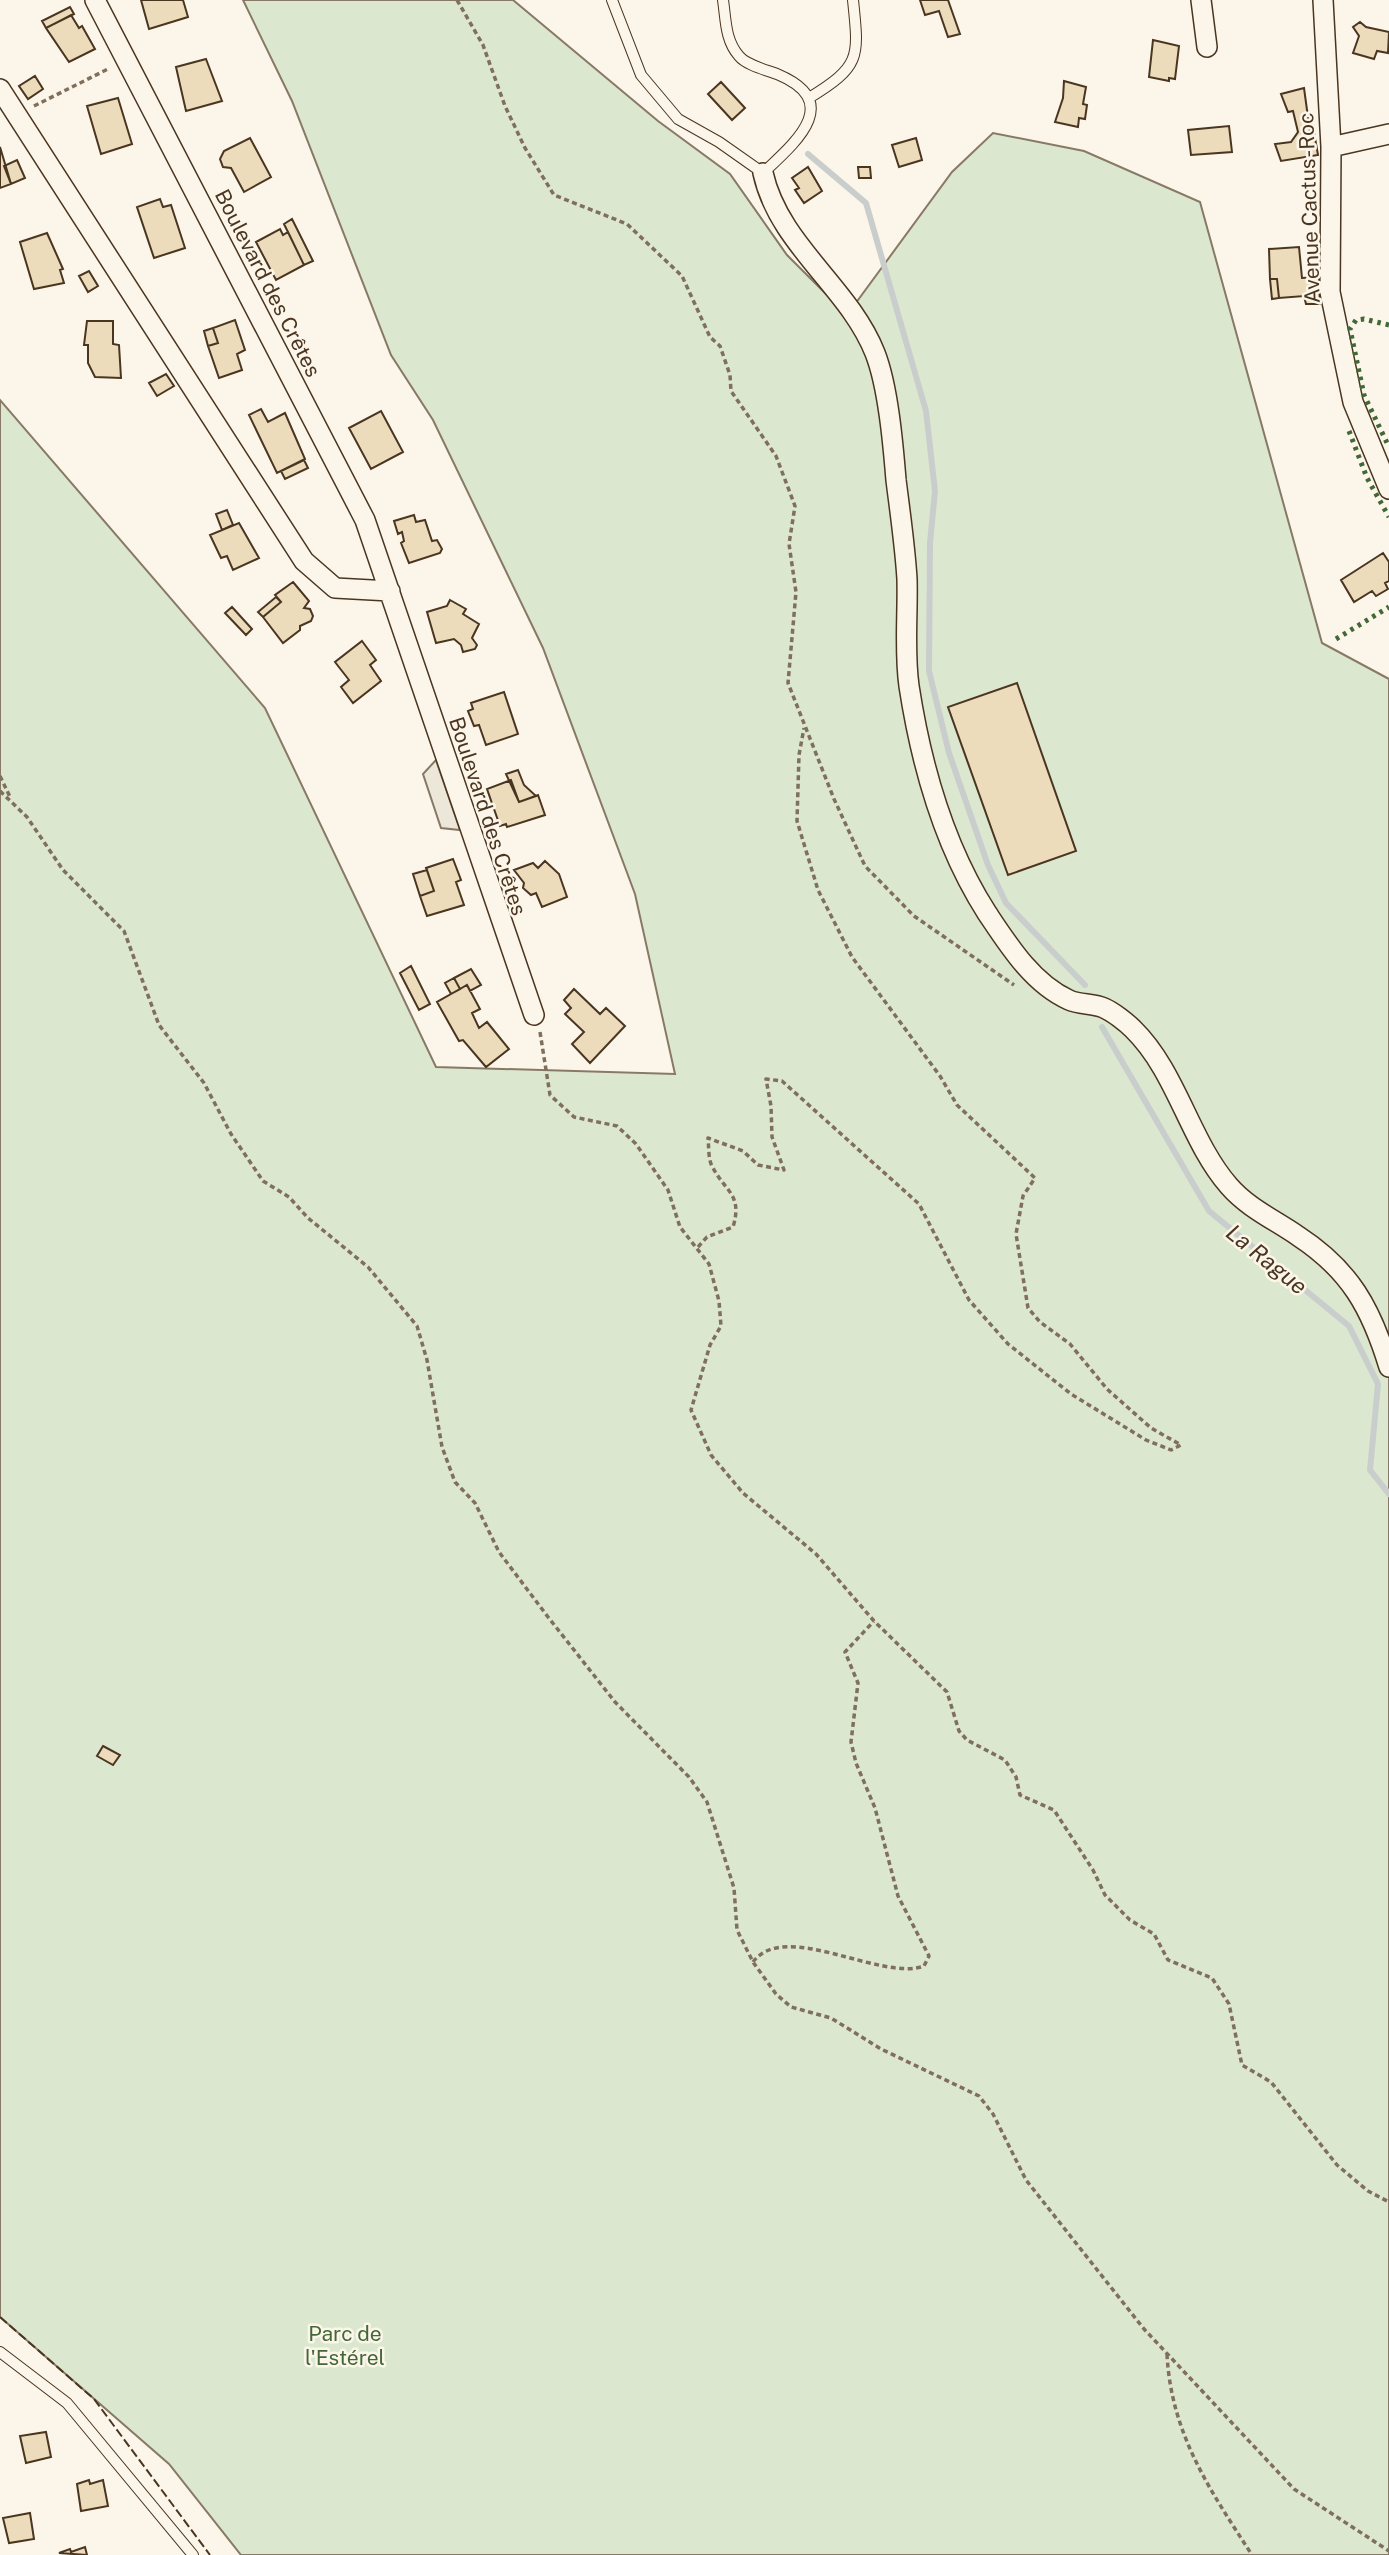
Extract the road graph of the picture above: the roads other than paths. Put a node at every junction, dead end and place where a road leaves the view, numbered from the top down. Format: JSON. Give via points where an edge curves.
{"nodes":[{"id":1,"x":95,"y":0,"type":"edge"},
{"id":2,"x":612,"y":0,"type":"edge"},
{"id":3,"x":723,"y":0,"type":"edge"},
{"id":4,"x":853,"y":0,"type":"edge"},
{"id":5,"x":1200,"y":0,"type":"edge"},
{"id":6,"x":1322,"y":0,"type":"edge"},
{"id":7,"x":1207,"y":47,"type":"dead end"},
{"id":8,"x":0,"y":89,"type":"edge"},
{"id":9,"x":809,"y":98,"type":"junction"},
{"id":10,"x":1389,"y":134,"type":"edge"},
{"id":11,"x":1331,"y":147,"type":"junction"},
{"id":12,"x":763,"y":173,"type":"junction"},
{"id":13,"x":1389,"y":489,"type":"edge"},
{"id":14,"x":390,"y":591,"type":"junction"},
{"id":15,"x":534,"y":1015,"type":"road end"},
{"id":16,"x":1389,"y":1367,"type":"edge"},
{"id":17,"x":0,"y":2351,"type":"edge"},
{"id":18,"x":193,"y":2555,"type":"edge"}],
"edges":[{"from":1,"to":14,"type":"street","name":"Boulevard des Crêtes","via":[[365,520]]},
{"from":2,"to":12,"type":"lane","via":[[641,75],[678,119]]},
{"from":3,"to":9,"type":"lane","via":[[728,40],[740,58],[795,82]]},
{"from":4,"to":9,"type":"lane","via":[[858,48],[846,72]]},
{"from":5,"to":7,"type":"street"},
{"from":6,"to":11,"type":"street","name":"Avenue Cactus-Roc"},
{"from":8,"to":14,"type":"street","via":[[304,561],[335,588]]},
{"from":9,"to":12,"type":"lane","via":[[809,125]]},
{"from":10,"to":11,"type":"street"},
{"from":11,"to":13,"type":"street","name":"Avenue Cactus-Roc","via":[[1330,292],[1353,402]]},
{"from":12,"to":16,"type":"street","via":[[769,198],[853,313],[876,354],[892,436],[907,576],[908,683],[928,778],[954,851],[986,912],[1034,977],[1071,1001],[1103,1007],[1132,1028],[1156,1058],[1210,1161],[1230,1188],[1333,1261],[1362,1296]]},
{"from":14,"to":15,"type":"street","name":"Boulevard des Crêtes"},
{"from":17,"to":18,"type":"lane","via":[[67,2403]]}]}
